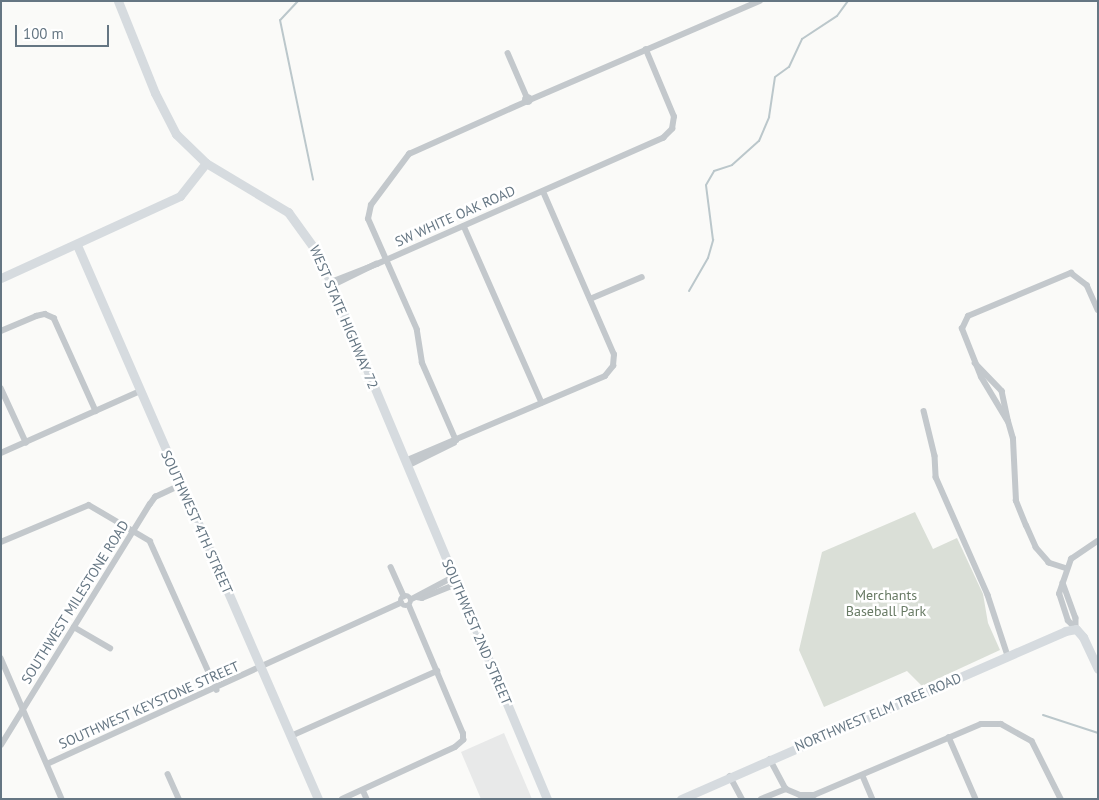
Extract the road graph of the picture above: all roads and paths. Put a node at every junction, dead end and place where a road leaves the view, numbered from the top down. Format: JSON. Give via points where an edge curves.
{"nodes":[{"id":1,"x":118,"y":1,"type":"edge"},
{"id":2,"x":760,"y":1,"type":"edge"},
{"id":3,"x":646,"y":50,"type":"junction"},
{"id":4,"x":508,"y":53,"type":"dead end"},
{"id":5,"x":528,"y":99,"type":"junction"},
{"id":6,"x":206,"y":163,"type":"junction"},
{"id":7,"x":543,"y":192,"type":"junction"},
{"id":8,"x":464,"y":226,"type":"junction"},
{"id":9,"x":77,"y":245,"type":"junction"},
{"id":10,"x":386,"y":260,"type":"junction"},
{"id":11,"x":1,"y":278,"type":"edge"},
{"id":12,"x":642,"y":278,"type":"dead end"},
{"id":13,"x":331,"y":284,"type":"junction"},
{"id":14,"x":590,"y":299,"type":"junction"},
{"id":15,"x":1098,"y":310,"type":"edge"},
{"id":16,"x":1,"y":331,"type":"edge"},
{"id":17,"x":974,"y":361,"type":"junction"},
{"id":18,"x":1,"y":388,"type":"edge"},
{"id":19,"x":140,"y":391,"type":"junction"},
{"id":20,"x":542,"y":403,"type":"junction"},
{"id":21,"x":96,"y":411,"type":"junction"},
{"id":22,"x":924,"y":412,"type":"dead end"},
{"id":23,"x":1008,"y":422,"type":"junction"},
{"id":24,"x":456,"y":441,"type":"junction"},
{"id":25,"x":26,"y":442,"type":"junction"},
{"id":26,"x":1,"y":453,"type":"edge"},
{"id":27,"x":406,"y":463,"type":"junction"},
{"id":28,"x":181,"y":485,"type":"junction"},
{"id":29,"x":134,"y":531,"type":"junction"},
{"id":30,"x":1098,"y":540,"type":"edge"},
{"id":31,"x":1,"y":542,"type":"edge"},
{"id":32,"x":391,"y":567,"type":"dead end"},
{"id":33,"x":1067,"y":569,"type":"junction"},
{"id":34,"x":455,"y":580,"type":"junction"},
{"id":35,"x":404,"y":596,"type":"junction"},
{"id":36,"x":414,"y":598,"type":"junction"},
{"id":37,"x":401,"y":603,"type":"junction"},
{"id":38,"x":409,"y":606,"type":"junction"},
{"id":39,"x":74,"y":627,"type":"junction"},
{"id":40,"x":1076,"y":629,"type":"junction"},
{"id":41,"x":110,"y":648,"type":"dead end"},
{"id":42,"x":1008,"y":656,"type":"junction"},
{"id":43,"x":1,"y":658,"type":"edge"},
{"id":44,"x":260,"y":667,"type":"junction"},
{"id":45,"x":1098,"y":667,"type":"edge"},
{"id":46,"x":437,"y":671,"type":"junction"},
{"id":47,"x":216,"y":690,"type":"junction"},
{"id":48,"x":23,"y":709,"type":"junction"},
{"id":49,"x":291,"y":736,"type":"junction"},
{"id":50,"x":949,"y":737,"type":"junction"},
{"id":51,"x":1,"y":745,"type":"edge"},
{"id":52,"x":770,"y":759,"type":"junction"},
{"id":53,"x":47,"y":764,"type":"junction"},
{"id":54,"x":168,"y":774,"type":"dead end"},
{"id":55,"x":730,"y":776,"type":"junction"},
{"id":56,"x":863,"y":776,"type":"junction"},
{"id":57,"x":786,"y":789,"type":"junction"},
{"id":58,"x":363,"y":790,"type":"junction"},
{"id":59,"x":62,"y":799,"type":"edge"},
{"id":60,"x":179,"y":799,"type":"edge"},
{"id":61,"x":318,"y":799,"type":"edge"},
{"id":62,"x":342,"y":799,"type":"edge"},
{"id":63,"x":367,"y":799,"type":"edge"},
{"id":64,"x":547,"y":799,"type":"edge"},
{"id":65,"x":681,"y":799,"type":"edge"},
{"id":66,"x":742,"y":799,"type":"edge"},
{"id":67,"x":761,"y":799,"type":"edge"},
{"id":68,"x":874,"y":799,"type":"edge"},
{"id":69,"x":976,"y":799,"type":"edge"},
{"id":70,"x":1061,"y":799,"type":"edge"}],
"edges":[{"from":1,"to":6,"type":"street","name":"WEST STATE HIGHWAY 72","via":[[165,116],[185,145]]},
{"from":2,"to":3,"type":"street"},
{"from":3,"to":5,"type":"street"},
{"from":3,"to":7,"type":"street","name":"SW WHITE OAK ROAD","via":[[674,117],[672,129],[663,138]]},
{"from":4,"to":5,"type":"street"},
{"from":5,"to":10,"type":"street","via":[[409,154],[371,204],[368,219]]},
{"from":6,"to":9,"type":"street","via":[[180,196]]},
{"from":6,"to":13,"type":"street","name":"WEST STATE HIGHWAY 72","via":[[288,212],[311,241]]},
{"from":7,"to":8,"type":"street","name":"SW WHITE OAK ROAD"},
{"from":7,"to":14,"type":"street"},
{"from":8,"to":10,"type":"street","name":"SW WHITE OAK ROAD"},
{"from":8,"to":20,"type":"street"},
{"from":9,"to":11,"type":"street"},
{"from":9,"to":19,"type":"street","name":"SOUTHWEST 4TH STREET"},
{"from":10,"to":13,"type":"street","name":"SW WHITE OAK ROAD"},
{"from":10,"to":24,"type":"street","via":[[417,330],[422,363]]},
{"from":12,"to":14,"type":"street"},
{"from":13,"to":27,"type":"street","name":"WEST STATE HIGHWAY 72"},
{"from":14,"to":20,"type":"street","via":[[614,355],[613,366],[605,376]]},
{"from":15,"to":17,"type":"street","via":[[1087,285],[1079,276],[1071,273],[1061,275],[968,316],[962,329]]},
{"from":16,"to":21,"type":"street","via":[[36,316],[48,315],[58,327]]},
{"from":17,"to":23,"type":"street"},
{"from":17,"to":23,"type":"street","via":[[1002,391]]},
{"from":18,"to":25,"type":"street"},
{"from":19,"to":21,"type":"street"},
{"from":19,"to":28,"type":"street","name":"SOUTHWEST 4TH STREET"},
{"from":20,"to":24,"type":"street"},
{"from":21,"to":25,"type":"street"},
{"from":22,"to":42,"type":"street","via":[[935,456],[936,477],[988,595],[994,622]]},
{"from":23,"to":33,"type":"street","via":[[1016,458],[1016,501],[1026,526],[1036,548],[1049,563]]},
{"from":24,"to":27,"type":"street"},
{"from":25,"to":26,"type":"street"},
{"from":27,"to":34,"type":"street","name":"SOUTHWEST 2ND STREET"},
{"from":28,"to":29,"type":"street","name":"SOUTHWEST MILESTONE ROAD","via":[[152,500]]},
{"from":28,"to":44,"type":"street","name":"SOUTHWEST 4TH STREET"},
{"from":29,"to":31,"type":"street","via":[[97,508],[85,505]]},
{"from":29,"to":39,"type":"street","name":"SOUTHWEST MILESTONE ROAD"},
{"from":29,"to":47,"type":"street","via":[[155,547]]},
{"from":30,"to":33,"type":"street","via":[[1080,550]]},
{"from":32,"to":35,"type":"street"},
{"from":33,"to":40,"type":"street","via":[[1063,583],[1076,618]]},
{"from":34,"to":36,"type":"street"},
{"from":34,"to":64,"type":"street","name":"SOUTHWEST 2ND STREET"},
{"from":35,"to":36,"type":"street"},
{"from":35,"to":37,"type":"street"},
{"from":36,"to":38,"type":"street"},
{"from":37,"to":38,"type":"street"},
{"from":37,"to":44,"type":"street","name":"SOUTHWEST KEYSTONE STREET"},
{"from":38,"to":46,"type":"street"},
{"from":39,"to":41,"type":"street"},
{"from":39,"to":48,"type":"street","name":"SOUTHWEST MILESTONE ROAD"},
{"from":40,"to":42,"type":"street","name":"NORTHWEST ELM TREE ROAD"},
{"from":40,"to":45,"type":"street","via":[[1084,637]]},
{"from":42,"to":52,"type":"street","name":"NORTHWEST ELM TREE ROAD"},
{"from":43,"to":48,"type":"street"},
{"from":44,"to":47,"type":"street","name":"SOUTHWEST KEYSTONE STREET"},
{"from":44,"to":49,"type":"street","name":"SOUTHWEST 4TH STREET"},
{"from":46,"to":49,"type":"street"},
{"from":46,"to":58,"type":"street","via":[[464,734],[463,740],[456,747]]},
{"from":47,"to":53,"type":"street","name":"SOUTHWEST KEYSTONE STREET"},
{"from":48,"to":51,"type":"street","name":"SOUTHWEST MILESTONE ROAD"},
{"from":48,"to":53,"type":"street"},
{"from":49,"to":61,"type":"street","name":"SOUTHWEST 4TH STREET"},
{"from":50,"to":56,"type":"street"},
{"from":50,"to":69,"type":"street"},
{"from":50,"to":70,"type":"street","via":[[981,724],[1012,727],[1032,741]]},
{"from":52,"to":55,"type":"street","name":"NORTHWEST ELM TREE ROAD"},
{"from":52,"to":57,"type":"street"},
{"from":53,"to":59,"type":"street"},
{"from":54,"to":60,"type":"street"},
{"from":55,"to":65,"type":"street","name":"NORTHWEST ELM TREE ROAD"},
{"from":55,"to":66,"type":"street"},
{"from":56,"to":57,"type":"street","via":[[814,795],[800,795]]},
{"from":56,"to":68,"type":"street"},
{"from":57,"to":67,"type":"street"},
{"from":58,"to":62,"type":"street"},
{"from":58,"to":63,"type":"street"}]}
